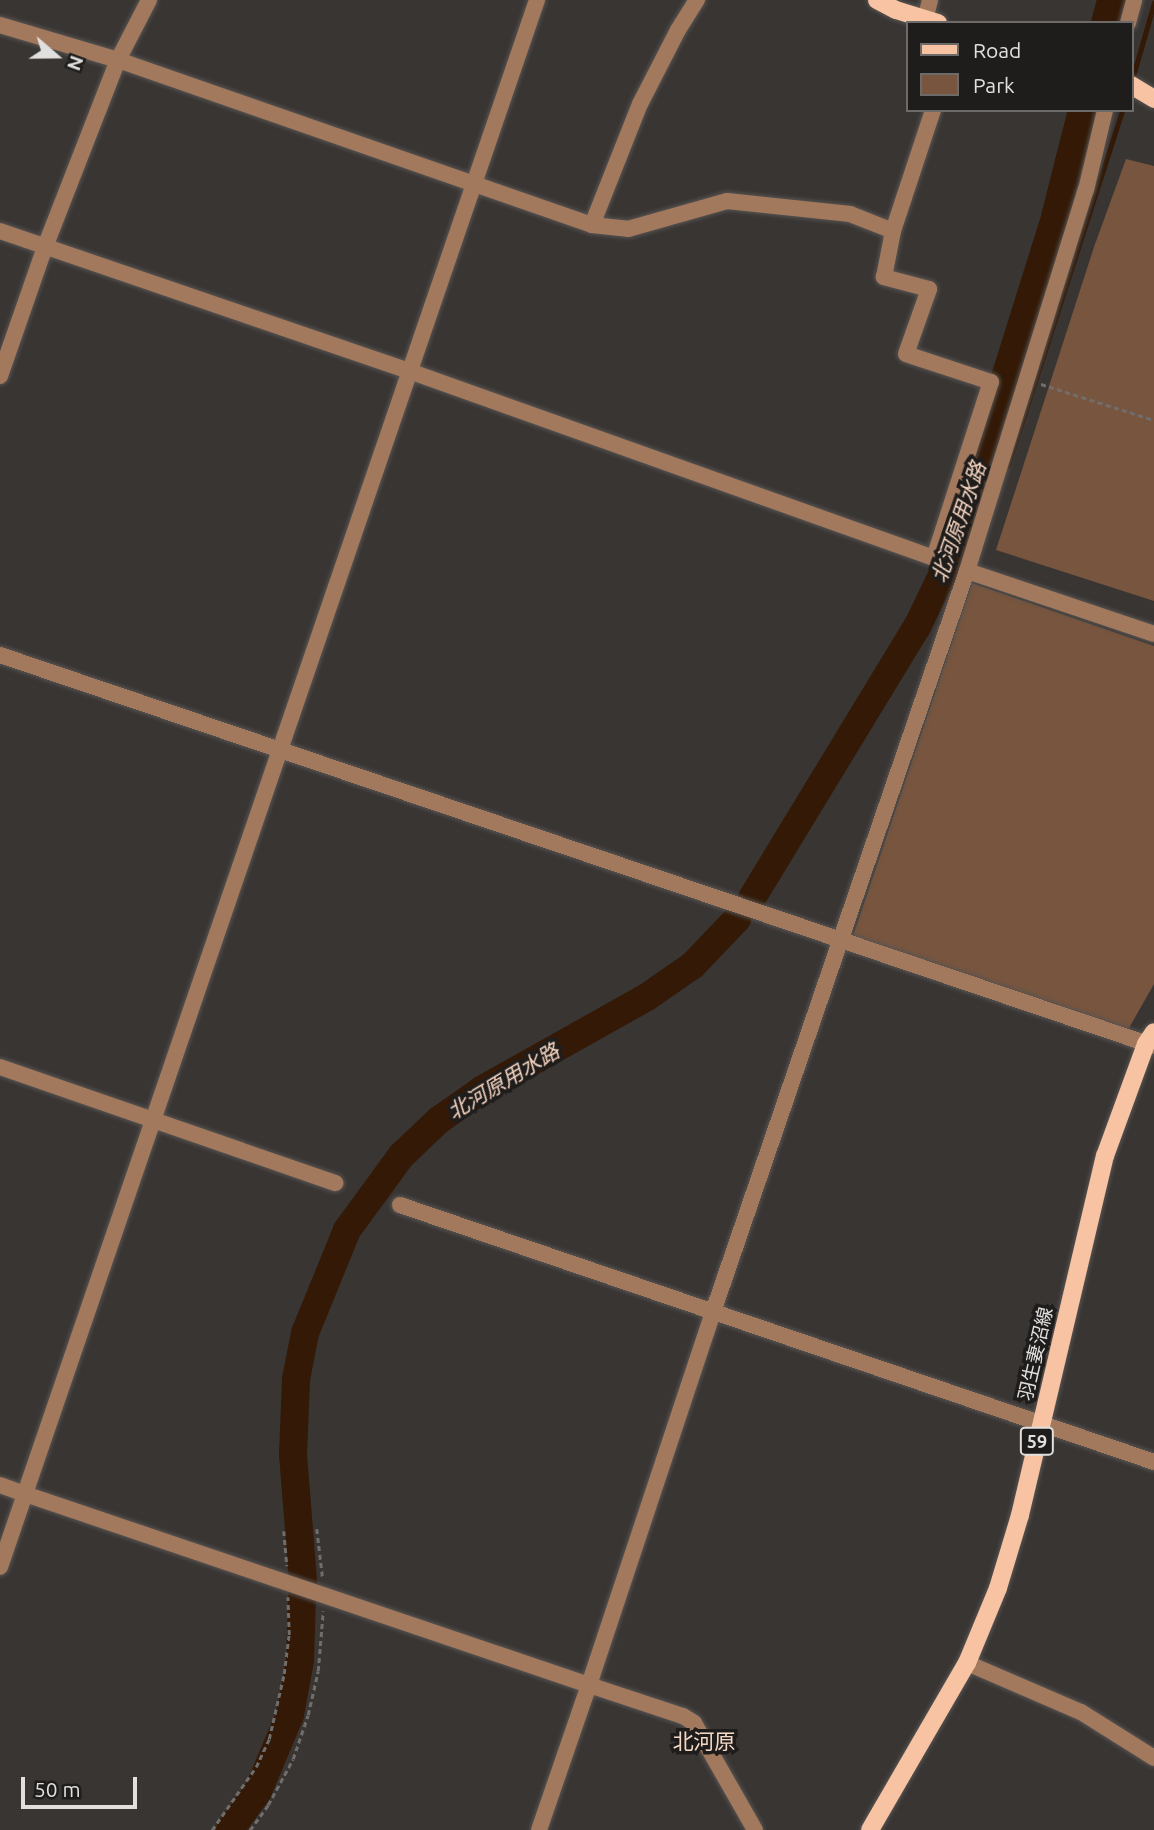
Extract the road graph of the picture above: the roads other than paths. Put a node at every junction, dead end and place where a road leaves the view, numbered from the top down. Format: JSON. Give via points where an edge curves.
{"nodes":[{"id":1,"x":149,"y":0,"type":"edge"},
{"id":2,"x":537,"y":0,"type":"edge"},
{"id":3,"x":697,"y":0,"type":"edge"},
{"id":4,"x":877,"y":0,"type":"edge"},
{"id":5,"x":930,"y":0,"type":"edge"},
{"id":6,"x":1134,"y":0,"type":"edge"},
{"id":7,"x":929,"y":21,"type":"edge"},
{"id":8,"x":931,"y":21,"type":"edge"},
{"id":9,"x":1129,"y":21,"type":"edge"},
{"id":10,"x":0,"y":25,"type":"edge"},
{"id":11,"x":118,"y":60,"type":"junction"},
{"id":12,"x":1133,"y":86,"type":"edge"},
{"id":13,"x":1154,"y":99,"type":"edge"},
{"id":14,"x":932,"y":112,"type":"edge"},
{"id":15,"x":1105,"y":112,"type":"edge"},
{"id":16,"x":476,"y":184,"type":"junction"},
{"id":17,"x":592,"y":225,"type":"junction"},
{"id":18,"x":0,"y":231,"type":"edge"},
{"id":19,"x":893,"y":231,"type":"junction"},
{"id":20,"x":45,"y":247,"type":"junction"},
{"id":21,"x":409,"y":371,"type":"junction"},
{"id":22,"x":0,"y":376,"type":"edge"},
{"id":23,"x":967,"y":571,"type":"junction"},
{"id":24,"x":1154,"y":634,"type":"edge"},
{"id":25,"x":0,"y":655,"type":"edge"},
{"id":26,"x":280,"y":749,"type":"junction"},
{"id":27,"x":841,"y":940,"type":"junction"},
{"id":28,"x":1151,"y":1041,"type":"edge"},
{"id":29,"x":0,"y":1068,"type":"edge"},
{"id":30,"x":154,"y":1120,"type":"junction"},
{"id":31,"x":335,"y":1183,"type":"dead end"},
{"id":32,"x":400,"y":1205,"type":"dead end"},
{"id":33,"x":713,"y":1312,"type":"junction"},
{"id":34,"x":1041,"y":1424,"type":"junction"},
{"id":35,"x":1154,"y":1462,"type":"edge"},
{"id":36,"x":0,"y":1485,"type":"edge"},
{"id":37,"x":25,"y":1494,"type":"junction"},
{"id":38,"x":0,"y":1567,"type":"edge"},
{"id":39,"x":967,"y":1663,"type":"junction"},
{"id":40,"x":590,"y":1685,"type":"junction"},
{"id":41,"x":1154,"y":1758,"type":"edge"},
{"id":42,"x":539,"y":1830,"type":"edge"},
{"id":43,"x":755,"y":1830,"type":"edge"},
{"id":44,"x":870,"y":1830,"type":"edge"}],
"edges":[{"from":1,"to":11,"type":"street"},
{"from":2,"to":16,"type":"street"},
{"from":3,"to":17,"type":"street","via":[[640,104]]},
{"from":4,"to":7,"type":"main road"},
{"from":5,"to":8,"type":"street"},
{"from":6,"to":9,"type":"street"},
{"from":10,"to":11,"type":"street"},
{"from":11,"to":16,"type":"street"},
{"from":11,"to":20,"type":"street"},
{"from":12,"to":13,"type":"main road"},
{"from":14,"to":19,"type":"street"},
{"from":15,"to":23,"type":"street","via":[[1086,190]]},
{"from":16,"to":17,"type":"street"},
{"from":16,"to":21,"type":"street"},
{"from":17,"to":19,"type":"street","via":[[628,229],[727,201],[850,214]]},
{"from":18,"to":20,"type":"street"},
{"from":19,"to":21,"type":"street","via":[[884,277],[929,289],[906,354],[991,382],[933,558]]},
{"from":20,"to":21,"type":"street"},
{"from":20,"to":22,"type":"street"},
{"from":21,"to":26,"type":"street"},
{"from":23,"to":24,"type":"street"},
{"from":23,"to":27,"type":"street"},
{"from":25,"to":26,"type":"street"},
{"from":26,"to":27,"type":"street"},
{"from":26,"to":30,"type":"street"},
{"from":27,"to":28,"type":"street"},
{"from":27,"to":33,"type":"street"},
{"from":28,"to":34,"type":"main road","name":"羽生妻沼線","number":"59","via":[[1105,1156]]},
{"from":29,"to":30,"type":"street"},
{"from":30,"to":31,"type":"street"},
{"from":30,"to":37,"type":"street"},
{"from":32,"to":33,"type":"street"},
{"from":33,"to":34,"type":"street"},
{"from":33,"to":40,"type":"street"},
{"from":34,"to":35,"type":"street"},
{"from":34,"to":39,"type":"main road","name":"羽生妻沼線","number":"59","via":[[1006,1563]]},
{"from":36,"to":37,"type":"street"},
{"from":37,"to":38,"type":"street"},
{"from":37,"to":40,"type":"street"},
{"from":39,"to":41,"type":"street","via":[[1081,1712]]},
{"from":39,"to":44,"type":"main road","name":"羽生妻沼線","number":"59"},
{"from":40,"to":42,"type":"street"},
{"from":40,"to":43,"type":"street","via":[[694,1723]]}]}
